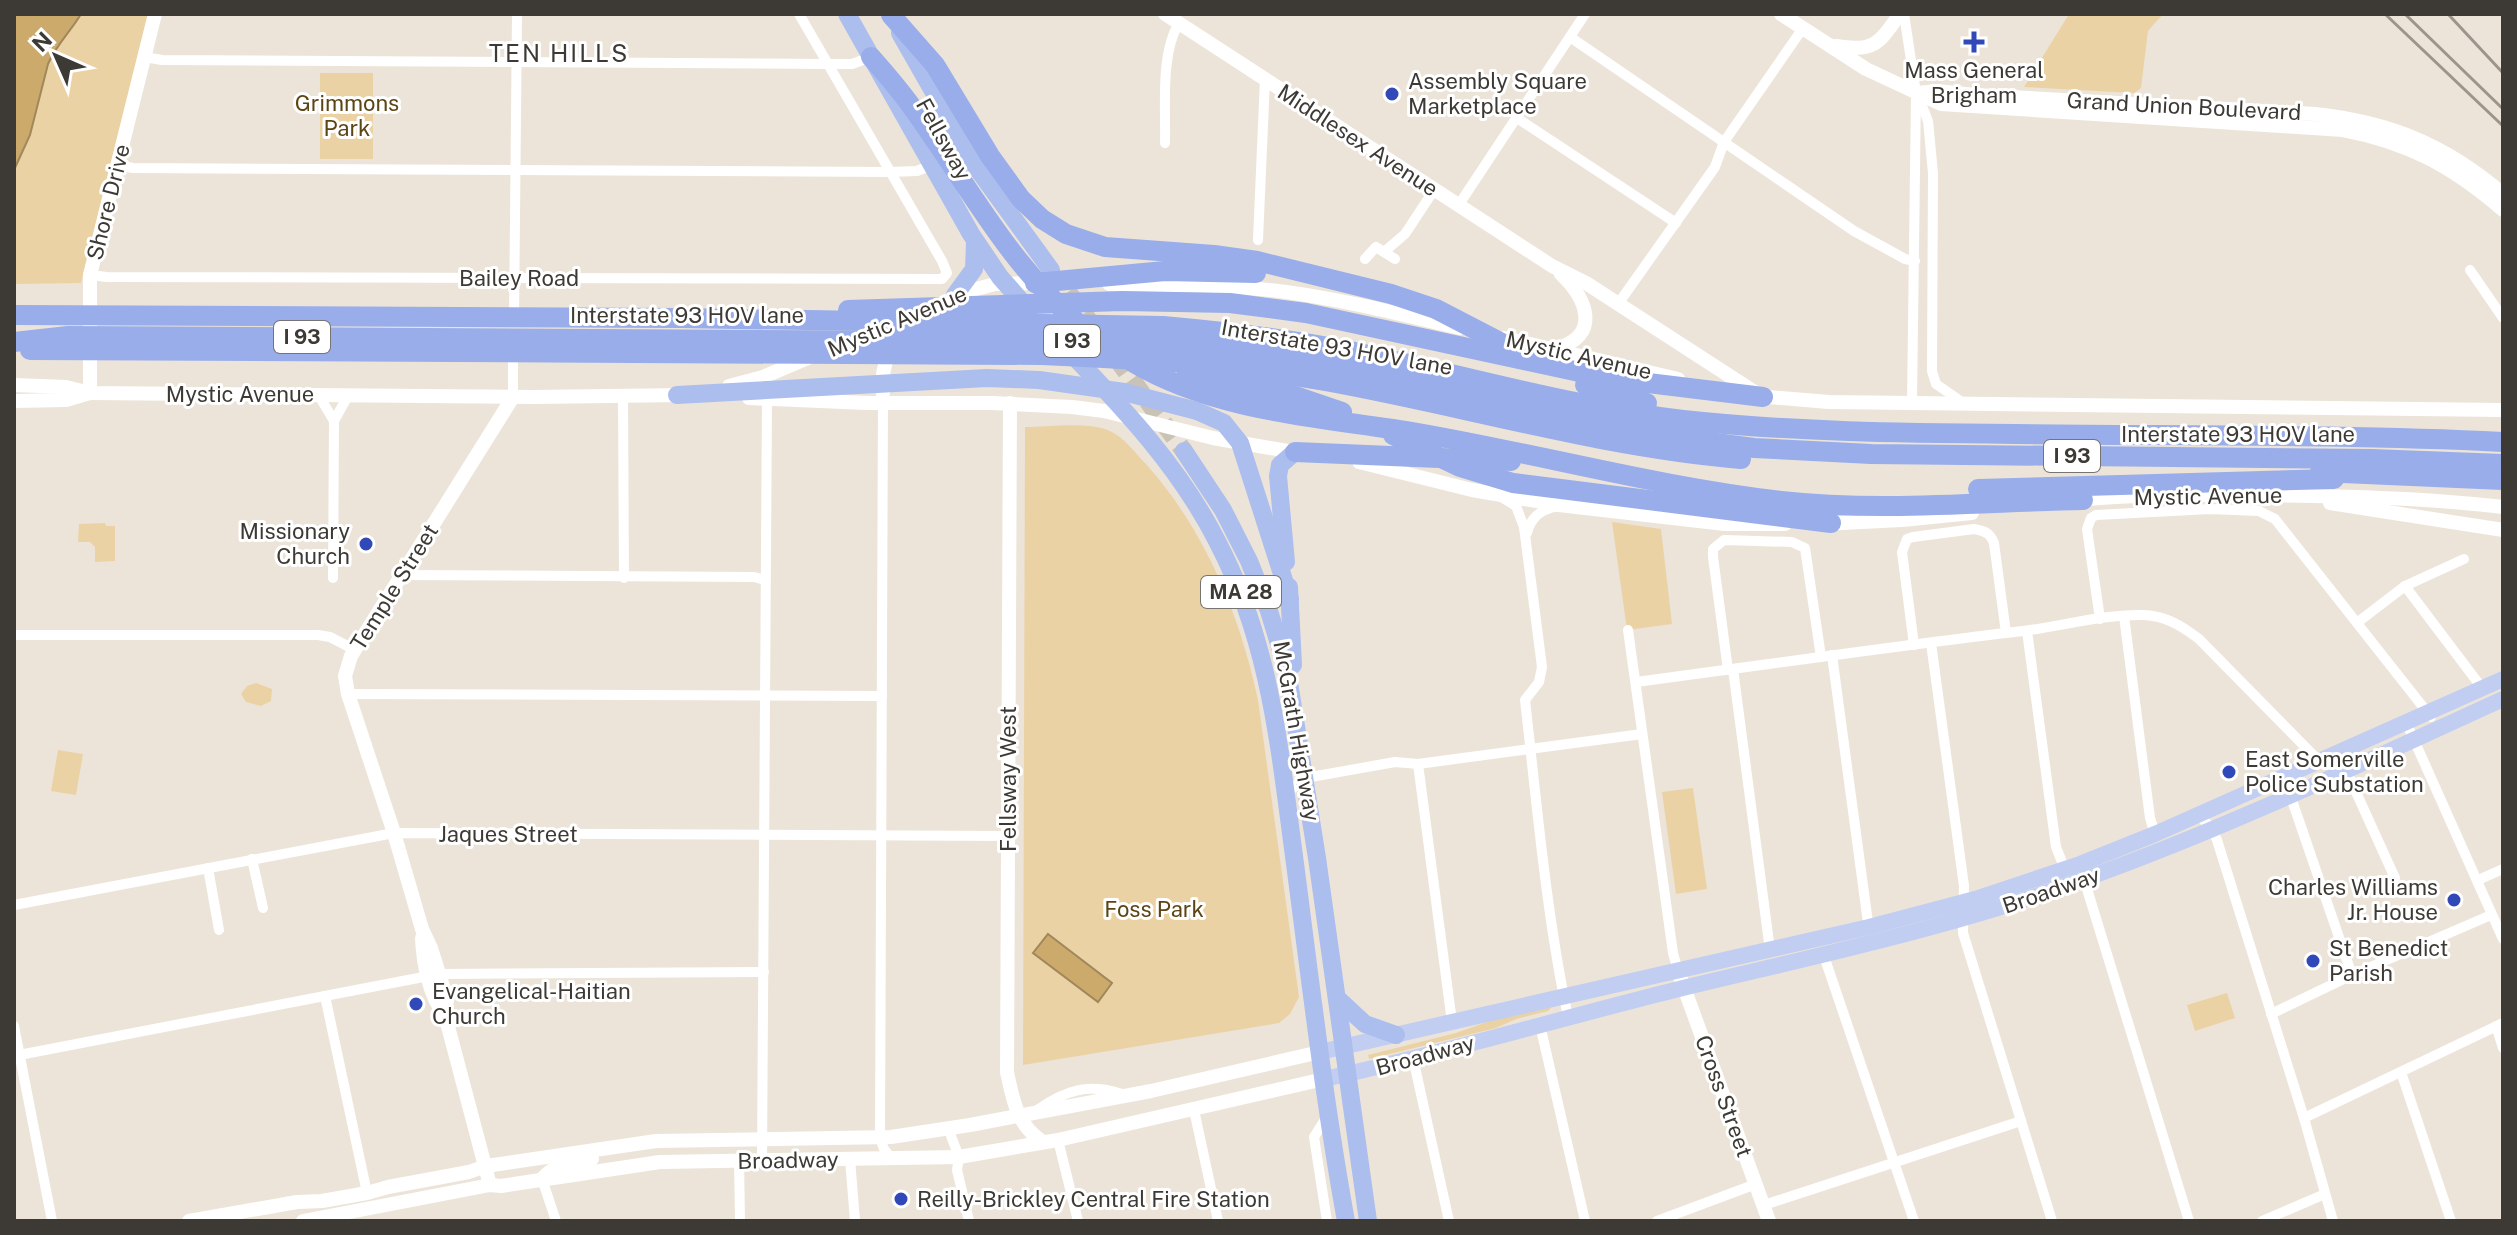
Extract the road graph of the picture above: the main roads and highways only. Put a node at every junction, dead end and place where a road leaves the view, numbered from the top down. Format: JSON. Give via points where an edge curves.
{"nodes":[{"id":1,"x":155,"y":14,"type":"edge"},
{"id":2,"x":847,"y":14,"type":"edge"},
{"id":3,"x":1165,"y":14,"type":"edge"},
{"id":4,"x":1781,"y":14,"type":"edge"},
{"id":5,"x":1902,"y":14,"type":"edge"},
{"id":6,"x":891,"y":15,"type":"edge"},
{"id":7,"x":1828,"y":45,"type":"junction"},
{"id":8,"x":871,"y":57,"type":"junction"},
{"id":9,"x":2443,"y":158,"type":"junction"},
{"id":10,"x":2503,"y":194,"type":"edge"},
{"id":11,"x":2503,"y":210,"type":"edge"},
{"id":12,"x":974,"y":239,"type":"junction"},
{"id":13,"x":1552,"y":266,"type":"junction"},
{"id":14,"x":1043,"y":276,"type":"junction"},
{"id":15,"x":1005,"y":283,"type":"junction"},
{"id":16,"x":1204,"y":286,"type":"junction"},
{"id":17,"x":1363,"y":287,"type":"junction"},
{"id":18,"x":955,"y":295,"type":"junction"},
{"id":19,"x":915,"y":311,"type":"junction"},
{"id":20,"x":14,"y":315,"type":"edge"},
{"id":21,"x":778,"y":320,"type":"junction"},
{"id":22,"x":110,"y":334,"type":"junction"},
{"id":23,"x":494,"y":336,"type":"junction"},
{"id":24,"x":14,"y":342,"type":"edge"},
{"id":25,"x":68,"y":343,"type":"junction"},
{"id":26,"x":14,"y":350,"type":"edge"},
{"id":27,"x":1555,"y":350,"type":"junction"},
{"id":28,"x":1092,"y":357,"type":"junction"},
{"id":29,"x":14,"y":385,"type":"edge"},
{"id":30,"x":1103,"y":388,"type":"junction"},
{"id":31,"x":1192,"y":390,"type":"junction"},
{"id":32,"x":90,"y":393,"type":"junction"},
{"id":33,"x":883,"y":393,"type":"junction"},
{"id":34,"x":677,"y":395,"type":"junction"},
{"id":35,"x":513,"y":397,"type":"junction"},
{"id":36,"x":1763,"y":397,"type":"junction"},
{"id":37,"x":14,"y":401,"type":"edge"},
{"id":38,"x":1010,"y":403,"type":"junction"},
{"id":39,"x":2503,"y":410,"type":"edge"},
{"id":40,"x":1130,"y":418,"type":"junction"},
{"id":41,"x":1644,"y":424,"type":"junction"},
{"id":42,"x":2503,"y":442,"type":"edge"},
{"id":43,"x":1240,"y":443,"type":"junction"},
{"id":44,"x":1184,"y":451,"type":"tunnel mouth"},
{"id":45,"x":1295,"y":452,"type":"junction"},
{"id":46,"x":2503,"y":464,"type":"edge"},
{"id":47,"x":1580,"y":465,"type":"junction"},
{"id":48,"x":2441,"y":476,"type":"junction"},
{"id":49,"x":1655,"y":479,"type":"junction"},
{"id":50,"x":2503,"y":480,"type":"edge"},
{"id":51,"x":2292,"y":496,"type":"junction"},
{"id":52,"x":1556,"y":497,"type":"junction"},
{"id":53,"x":2503,"y":507,"type":"edge"},
{"id":54,"x":2087,"y":509,"type":"junction"},
{"id":55,"x":1831,"y":523,"type":"joint"},
{"id":56,"x":2503,"y":530,"type":"edge"},
{"id":57,"x":1290,"y":599,"type":"junction"},
{"id":58,"x":2503,"y":679,"type":"edge"},
{"id":59,"x":2503,"y":699,"type":"edge"},
{"id":60,"x":1293,"y":700,"type":"junction"},
{"id":61,"x":2074,"y":874,"type":"junction"},
{"id":62,"x":1870,"y":935,"type":"junction"},
{"id":63,"x":1678,"y":971,"type":"junction"},
{"id":64,"x":1685,"y":988,"type":"junction"},
{"id":65,"x":1337,"y":998,"type":"junction"},
{"id":66,"x":1396,"y":1035,"type":"junction"},
{"id":67,"x":1344,"y":1046,"type":"junction"},
{"id":68,"x":1320,"y":1052,"type":"junction"},
{"id":69,"x":1349,"y":1074,"type":"junction"},
{"id":70,"x":1324,"y":1079,"type":"junction"},
{"id":71,"x":1017,"y":1115,"type":"junction"},
{"id":72,"x":810,"y":1138,"type":"junction"},
{"id":73,"x":1050,"y":1141,"type":"junction"},
{"id":74,"x":618,"y":1146,"type":"junction"},
{"id":75,"x":810,"y":1159,"type":"junction"},
{"id":76,"x":486,"y":1166,"type":"junction"},
{"id":77,"x":542,"y":1179,"type":"junction"},
{"id":78,"x":490,"y":1185,"type":"junction"},
{"id":79,"x":308,"y":1201,"type":"junction"},
{"id":80,"x":189,"y":1221,"type":"edge"},
{"id":81,"x":309,"y":1221,"type":"edge"},
{"id":82,"x":1346,"y":1221,"type":"edge"},
{"id":83,"x":1368,"y":1221,"type":"edge"},
{"id":84,"x":1769,"y":1221,"type":"edge"}],
"edges":[{"from":1,"to":32,"type":"main road","name":"Shore Drive","via":[[90,275]]},
{"from":2,"to":8,"type":"highway","name":"Fellsway","number":"MA 28"},
{"from":3,"to":13,"type":"main road","name":"Middlesex Avenue"},
{"from":4,"to":7,"type":"main road","name":"Grand Union Boulevard"},
{"from":5,"to":7,"type":"main road","via":[[1869,48]]},
{"from":6,"to":14,"type":"highway","name":"Fellsway"},
{"from":6,"to":17,"type":"highway","via":[[935,65],[1010,186],[1054,227],[1105,247],[1257,261]]},
{"from":7,"to":9,"type":"main road","name":"Grand Union Boulevard","via":[[1916,93],[2315,114],[2416,137]]},
{"from":8,"to":12,"type":"highway","name":"Fellsway","number":"MA 28"},
{"from":8,"to":14,"type":"highway","via":[[914,109],[995,231]]},
{"from":9,"to":10,"type":"main road","name":"Grand Union Boulevard","via":[[2474,171]]},
{"from":9,"to":11,"type":"main road","name":"Grand Union Boulevard"},
{"from":12,"to":15,"type":"highway","name":"Fellsway","number":"MA 28"},
{"from":12,"to":18,"type":"highway","via":[[974,269]]},
{"from":13,"to":27,"type":"main road","name":"Middlesex Avenue","via":[[1577,291],[1586,311],[1577,338]]},
{"from":13,"to":36,"type":"main road","name":"Middlesex Avenue"},
{"from":14,"to":15,"type":"main road","name":"Mystic Avenue"},
{"from":14,"to":16,"type":"main road","name":"Mystic Avenue"},
{"from":14,"to":17,"type":"highway","via":[[1208,270]]},
{"from":14,"to":31,"type":"highway","via":[[1091,335],[1139,366]]},
{"from":15,"to":18,"type":"main road","name":"Mystic Avenue"},
{"from":15,"to":30,"type":"highway","name":"McGrath Highway","number":"MA 28"},
{"from":16,"to":27,"type":"main road","name":"Mystic Avenue","via":[[1314,296]]},
{"from":16,"to":31,"type":"highway","via":[[1186,305],[1177,339],[1180,374]]},
{"from":17,"to":41,"type":"highway","via":[[1436,309],[1605,392]]},
{"from":18,"to":19,"type":"main road","name":"Mystic Avenue"},
{"from":19,"to":33,"type":"main road","via":[[891,343]]},
{"from":19,"to":34,"type":"main road","name":"Mystic Avenue","via":[[753,380]]},
{"from":20,"to":22,"type":"highway","number":"I 93","via":[[68,315]]},
{"from":21,"to":23,"type":"highway","number":"I 93"},
{"from":21,"to":36,"type":"highway","via":[[859,308],[1205,301],[1306,313],[1627,382]]},
{"from":21,"to":41,"type":"highway","number":"I 93","via":[[1202,330],[1361,354]]},
{"from":22,"to":23,"type":"highway","number":"I 93"},
{"from":22,"to":23,"type":"highway","number":"I 93"},
{"from":22,"to":25,"type":"highway","number":"I 93"},
{"from":23,"to":28,"type":"highway","number":"I 93"},
{"from":23,"to":41,"type":"highway","name":"Interstate 93 HOV lane","number":"I 93","via":[[1172,345],[1330,366]]},
{"from":24,"to":25,"type":"highway","number":"I 93"},
{"from":25,"to":26,"type":"highway","number":"I 93"},
{"from":27,"to":36,"type":"main road","name":"Mystic Avenue"},
{"from":28,"to":41,"type":"highway","number":"I 93","via":[[1290,375]]},
{"from":28,"to":52,"type":"highway","via":[[1292,395],[1478,473]]},
{"from":29,"to":32,"type":"main road","name":"Mystic Avenue"},
{"from":30,"to":33,"type":"highway","via":[[1016,379]]},
{"from":30,"to":40,"type":"highway","name":"McGrath Highway","number":"MA 28"},
{"from":30,"to":43,"type":"highway","via":[[1212,416]]},
{"from":31,"to":47,"type":"highway","via":[[1268,410]]},
{"from":32,"to":35,"type":"main road","name":"Mystic Avenue"},
{"from":32,"to":37,"type":"main road","name":"Mystic Avenue","via":[[66,400]]},
{"from":33,"to":34,"type":"highway"},
{"from":33,"to":34,"type":"main road","name":"Mystic Avenue","via":[[767,399]]},
{"from":33,"to":38,"type":"main road","name":"Mystic Avenue"},
{"from":34,"to":35,"type":"main road","name":"Mystic Avenue"},
{"from":35,"to":76,"type":"main road","name":"Temple Street","via":[[346,670],[348,694],[394,833],[422,929],[422,951],[434,974],[437,1005],[445,1015]]},
{"from":36,"to":39,"type":"main road","name":"Mystic Avenue"},
{"from":38,"to":40,"type":"main road","name":"Mystic Avenue","via":[[1088,408]]},
{"from":38,"to":71,"type":"main road","name":"Fellsway West","via":[[1007,1072]]},
{"from":40,"to":43,"type":"main road","name":"Mystic Avenue"},
{"from":40,"to":68,"type":"highway","name":"McGrath Highway","number":"MA 28","via":[[1199,508],[1243,596],[1259,644],[1286,794]]},
{"from":41,"to":42,"type":"highway","number":"I 93","via":[[1877,433]]},
{"from":41,"to":46,"type":"highway","name":"Interstate 93 HOV lane","number":"I 93","via":[[1754,448],[1831,453]]},
{"from":41,"to":48,"type":"highway","number":"I 93","via":[[1714,457],[1831,466]]},
{"from":43,"to":45,"type":"main road","name":"Mystic Avenue"},
{"from":43,"to":57,"type":"highway"},
{"from":44,"to":60,"type":"highway","name":"McGrath Highway","number":"MA 28","via":[[1223,510],[1254,573],[1280,644]]},
{"from":45,"to":47,"type":"highway"},
{"from":45,"to":52,"type":"main road","name":"Mystic Avenue","via":[[1499,495]]},
{"from":45,"to":57,"type":"highway","via":[[1284,460],[1278,476]]},
{"from":47,"to":49,"type":"highway"},
{"from":48,"to":49,"type":"highway","via":[[1895,492]]},
{"from":48,"to":50,"type":"highway","number":"I 93"},
{"from":49,"to":54,"type":"highway","via":[[1814,504]]},
{"from":51,"to":53,"type":"main road","name":"Mystic Avenue","via":[[2438,499]]},
{"from":51,"to":54,"type":"main road","name":"Mystic Avenue","via":[[2166,495]]},
{"from":51,"to":56,"type":"main road"},
{"from":52,"to":55,"type":"highway"},
{"from":54,"to":55,"type":"main road","name":"Mystic Avenue"},
{"from":57,"to":60,"type":"highway"},
{"from":58,"to":61,"type":"main road","name":"Broadway"},
{"from":59,"to":61,"type":"main road","name":"Broadway","via":[[2212,829]]},
{"from":60,"to":65,"type":"highway","name":"McGrath Highway","number":"MA 28"},
{"from":61,"to":62,"type":"main road","name":"Broadway"},
{"from":62,"to":63,"type":"main road","name":"Broadway"},
{"from":62,"to":64,"type":"main road","name":"Broadway","via":[[1824,956]]},
{"from":63,"to":64,"type":"main road","name":"Cross Street"},
{"from":63,"to":66,"type":"main road","name":"Broadway"},
{"from":64,"to":69,"type":"main road","name":"Broadway"},
{"from":64,"to":84,"type":"main road","name":"Cross Street"},
{"from":65,"to":66,"type":"highway","via":[[1365,1024]]},
{"from":65,"to":67,"type":"highway","name":"McGrath Highway","number":"MA 28"},
{"from":66,"to":67,"type":"main road","name":"Broadway"},
{"from":67,"to":68,"type":"main road","name":"Broadway"},
{"from":67,"to":69,"type":"highway","name":"McGrath Highway","number":"MA 28"},
{"from":68,"to":70,"type":"highway","name":"McGrath Highway","number":"MA 28"},
{"from":68,"to":71,"type":"main road","name":"Broadway"},
{"from":69,"to":70,"type":"main road","name":"Broadway"},
{"from":69,"to":83,"type":"highway","name":"McGrath Highway","number":"MA 28"},
{"from":70,"to":73,"type":"main road","name":"Broadway"},
{"from":70,"to":82,"type":"highway","name":"McGrath Highway","number":"MA 28"},
{"from":71,"to":72,"type":"main road","name":"Broadway","via":[[880,1138]]},
{"from":71,"to":73,"type":"main road","via":[[1029,1132]]},
{"from":72,"to":74,"type":"main road","name":"Broadway"},
{"from":72,"to":75,"type":"main road"},
{"from":73,"to":75,"type":"main road","name":"Broadway","via":[[959,1157]]},
{"from":74,"to":76,"type":"main road","name":"Broadway"},
{"from":74,"to":77,"type":"main road","via":[[595,1158],[555,1167]]},
{"from":75,"to":77,"type":"main road","name":"Broadway","via":[[660,1162]]},
{"from":76,"to":78,"type":"main road","name":"Temple Street"},
{"from":76,"to":79,"type":"main road","name":"Broadway"},
{"from":77,"to":78,"type":"main road","name":"Broadway"},
{"from":78,"to":81,"type":"main road","name":"Broadway"},
{"from":79,"to":80,"type":"main road","name":"Broadway"},
{"from":79,"to":81,"type":"main road"}]}
